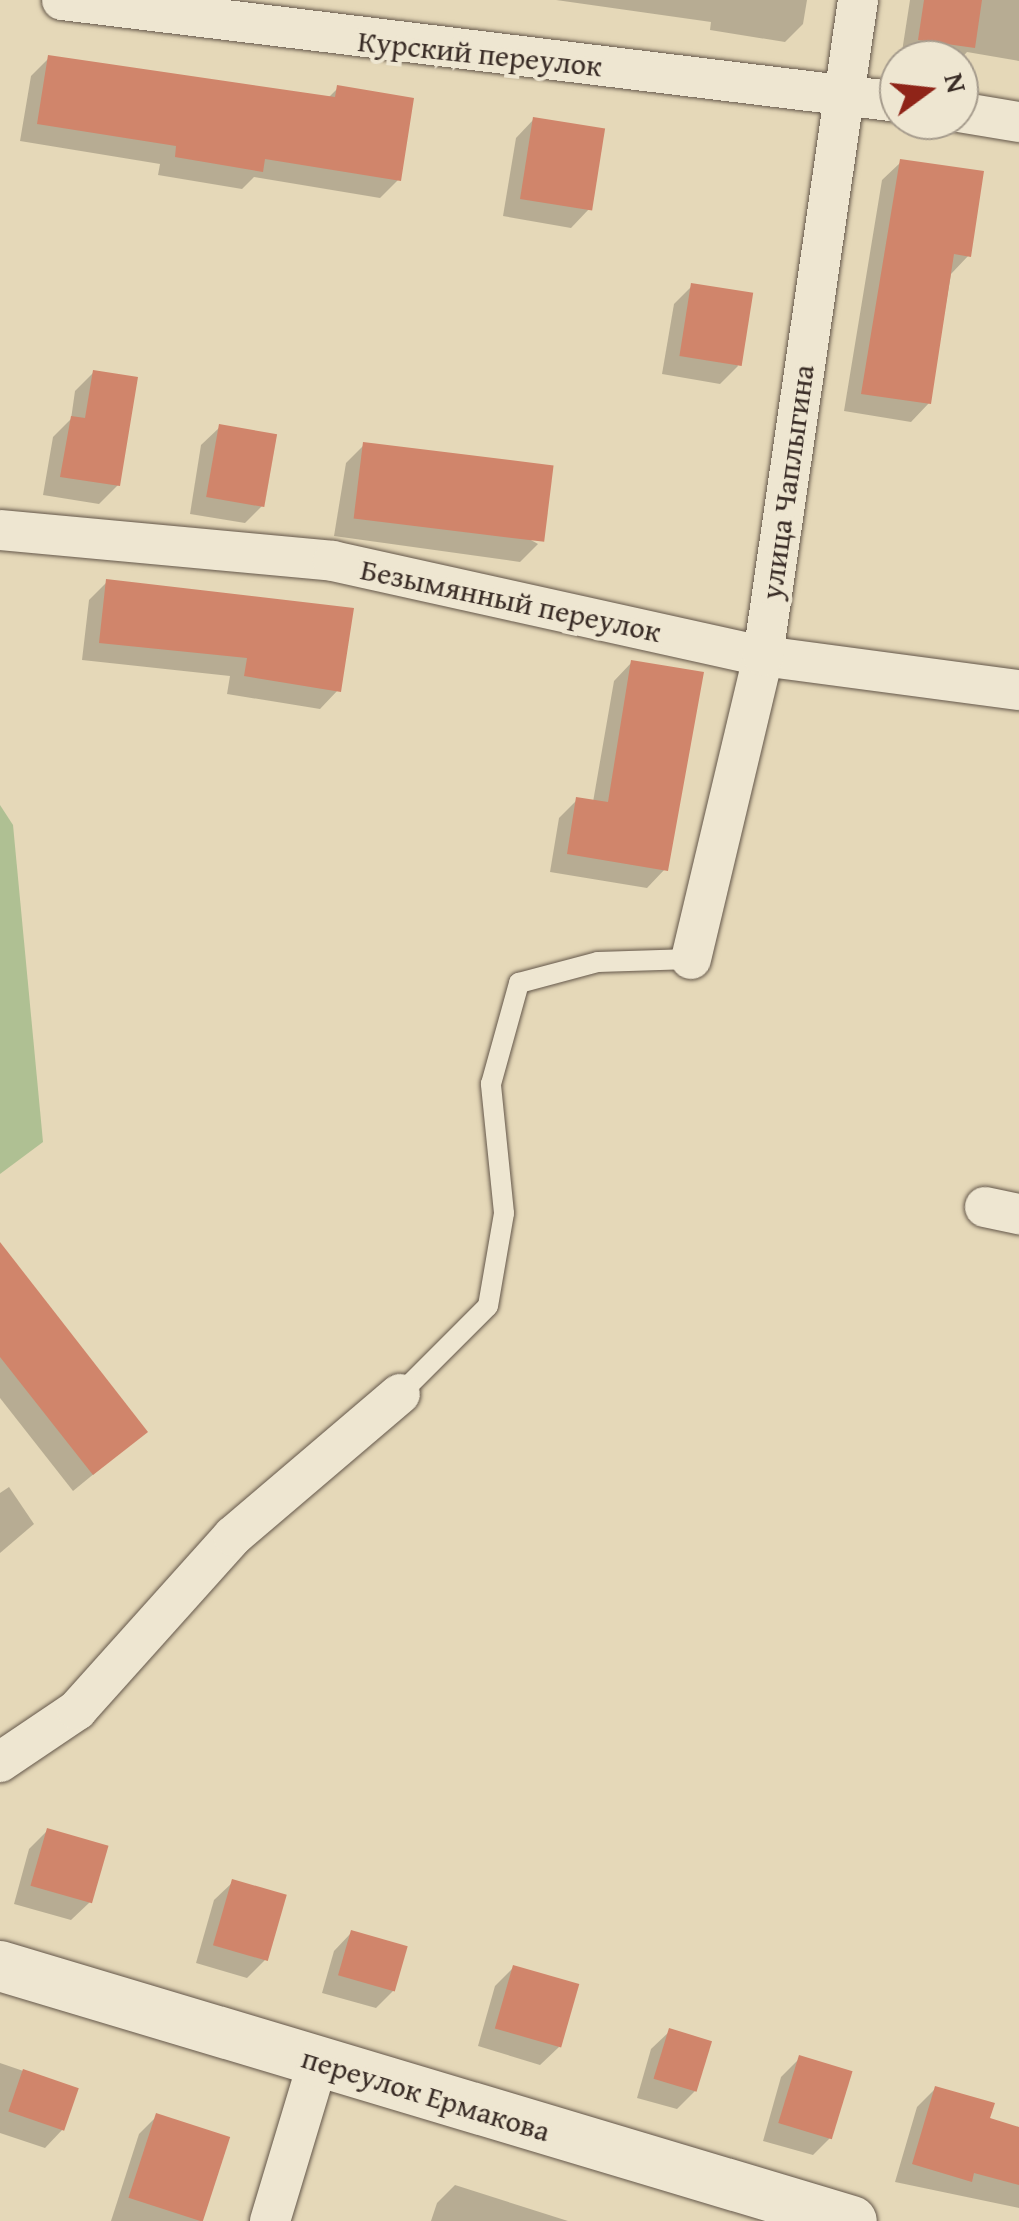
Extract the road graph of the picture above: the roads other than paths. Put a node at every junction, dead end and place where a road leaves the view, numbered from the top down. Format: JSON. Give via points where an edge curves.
{"nodes":[{"id":1,"x":62,"y":0,"type":"edge"},
{"id":2,"x":858,"y":0,"type":"edge"},
{"id":3,"x":307,"y":17,"type":"edge"},
{"id":4,"x":842,"y":92,"type":"junction"},
{"id":5,"x":879,"y":98,"type":"edge"},
{"id":6,"x":979,"y":115,"type":"edge"},
{"id":7,"x":1019,"y":122,"type":"edge"},
{"id":8,"x":0,"y":530,"type":"edge"},
{"id":9,"x":763,"y":656,"type":"junction"},
{"id":10,"x":1019,"y":690,"type":"edge"},
{"id":11,"x":690,"y":960,"type":"joint"},
{"id":12,"x":400,"y":1394,"type":"joint"},
{"id":13,"x":0,"y":1762,"type":"edge"},
{"id":14,"x":0,"y":1966,"type":"edge"},
{"id":15,"x":318,"y":2062,"type":"junction"},
{"id":16,"x":270,"y":2221,"type":"edge"},
{"id":17,"x":852,"y":2221,"type":"edge"}],
"edges":[{"from":1,"to":3,"type":"street","name":"Курский переулок"},
{"from":2,"to":4,"type":"street","name":"улица Чаплыгина"},
{"from":3,"to":4,"type":"street","name":"Курский переулок"},
{"from":4,"to":5,"type":"street","name":"Курский переулок"},
{"from":4,"to":9,"type":"street","name":"улица Чаплыгина"},
{"from":6,"to":7,"type":"street"},
{"from":8,"to":9,"type":"street","name":"Безымянный переулок","via":[[332,561]]},
{"from":9,"to":10,"type":"street","name":"Безымянный переулок"},
{"from":9,"to":11,"type":"street","name":"улица Чаплыгина"},
{"from":11,"to":12,"type":"lane","via":[[598,962],[519,983],[491,1084],[504,1214],[488,1306]]},
{"from":12,"to":13,"type":"street","via":[[233,1536],[77,1710]]},
{"from":14,"to":15,"type":"street","name":"переулок Ермакова"},
{"from":15,"to":16,"type":"street"},
{"from":15,"to":17,"type":"street","name":"переулок Ермакова"}]}
